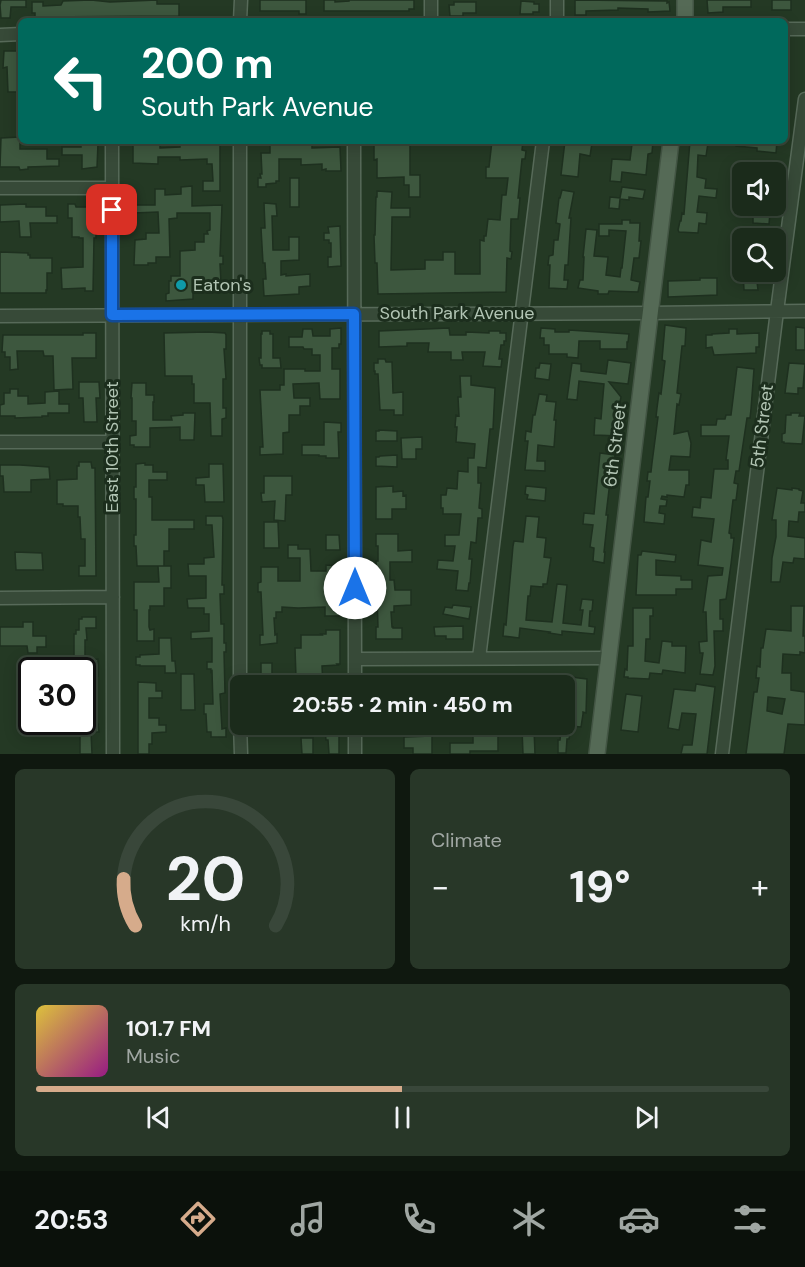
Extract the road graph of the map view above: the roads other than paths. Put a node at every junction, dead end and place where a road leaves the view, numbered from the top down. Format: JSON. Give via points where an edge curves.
{"nodes":[{"id":1,"x":241,"y":0,"type":"edge"},
{"id":2,"x":431,"y":0,"type":"edge"},
{"id":3,"x":557,"y":0,"type":"edge"},
{"id":4,"x":685,"y":0,"type":"edge"},
{"id":5,"x":240,"y":18,"type":"edge"},
{"id":6,"x":431,"y":18,"type":"edge"},
{"id":7,"x":557,"y":18,"type":"edge"},
{"id":8,"x":685,"y":18,"type":"edge"},
{"id":9,"x":788,"y":29,"type":"edge"},
{"id":10,"x":805,"y":29,"type":"edge"},
{"id":11,"x":0,"y":34,"type":"edge"},
{"id":12,"x":18,"y":34,"type":"edge"},
{"id":13,"x":805,"y":99,"type":"edge"},
{"id":14,"x":112,"y":144,"type":"edge"},
{"id":15,"x":240,"y":144,"type":"edge"},
{"id":16,"x":354,"y":144,"type":"edge"},
{"id":17,"x":543,"y":144,"type":"edge"},
{"id":18,"x":671,"y":144,"type":"edge"},
{"id":19,"x":0,"y":188,"type":"edge"},
{"id":20,"x":112,"y":188,"type":"junction"},
{"id":21,"x":805,"y":310,"type":"edge"},
{"id":22,"x":777,"y":311,"type":"junction"},
{"id":23,"x":522,"y":312,"type":"junction"},
{"id":24,"x":650,"y":313,"type":"junction"},
{"id":25,"x":240,"y":314,"type":"junction"},
{"id":26,"x":354,"y":314,"type":"junction"},
{"id":27,"x":112,"y":315,"type":"junction"},
{"id":28,"x":0,"y":316,"type":"edge"},
{"id":29,"x":0,"y":442,"type":"edge"},
{"id":30,"x":112,"y":442,"type":"junction"},
{"id":31,"x":113,"y":597,"type":"junction"},
{"id":32,"x":0,"y":598,"type":"edge"},
{"id":33,"x":479,"y":658,"type":"junction"},
{"id":34,"x":609,"y":658,"type":"junction"},
{"id":35,"x":355,"y":659,"type":"junction"},
{"id":36,"x":240,"y":675,"type":"edge"},
{"id":37,"x":355,"y":675,"type":"edge"},
{"id":38,"x":240,"y":735,"type":"edge"},
{"id":39,"x":355,"y":735,"type":"edge"},
{"id":40,"x":113,"y":754,"type":"edge"},
{"id":41,"x":240,"y":754,"type":"edge"},
{"id":42,"x":355,"y":754,"type":"edge"},
{"id":43,"x":597,"y":754,"type":"edge"},
{"id":44,"x":722,"y":754,"type":"edge"}],
"edges":[{"from":1,"to":5,"type":"street"},
{"from":2,"to":6,"type":"street"},
{"from":3,"to":7,"type":"street"},
{"from":4,"to":8,"type":"main road"},
{"from":9,"to":10,"type":"street"},
{"from":11,"to":12,"type":"street"},
{"from":13,"to":22,"type":"street","name":"5th Street"},
{"from":14,"to":20,"type":"street","name":"East 10th Street"},
{"from":15,"to":25,"type":"street"},
{"from":16,"to":26,"type":"street"},
{"from":17,"to":23,"type":"street"},
{"from":18,"to":24,"type":"main road","name":"6th Street"},
{"from":19,"to":20,"type":"street"},
{"from":20,"to":27,"type":"street","name":"East 10th Street"},
{"from":21,"to":22,"type":"street","name":"South Park Avenue"},
{"from":22,"to":24,"type":"street","name":"South Park Avenue"},
{"from":22,"to":44,"type":"street","name":"5th Street"},
{"from":23,"to":24,"type":"street","name":"South Park Avenue"},
{"from":23,"to":26,"type":"street","name":"South Park Avenue"},
{"from":23,"to":33,"type":"street"},
{"from":24,"to":34,"type":"main road","name":"6th Street"},
{"from":25,"to":26,"type":"street","name":"South Park Avenue"},
{"from":25,"to":27,"type":"street","name":"South Park Avenue"},
{"from":25,"to":36,"type":"street"},
{"from":26,"to":35,"type":"street"},
{"from":27,"to":28,"type":"street","name":"South Park Avenue"},
{"from":27,"to":30,"type":"street","name":"East 10th Street"},
{"from":29,"to":30,"type":"street"},
{"from":30,"to":31,"type":"street","name":"East 10th Street"},
{"from":31,"to":32,"type":"street"},
{"from":31,"to":40,"type":"street","name":"East 10th Street"},
{"from":33,"to":34,"type":"street"},
{"from":33,"to":35,"type":"street"},
{"from":34,"to":43,"type":"main road","name":"6th Street"},
{"from":35,"to":37,"type":"street"},
{"from":38,"to":41,"type":"street"},
{"from":39,"to":42,"type":"street"}]}
